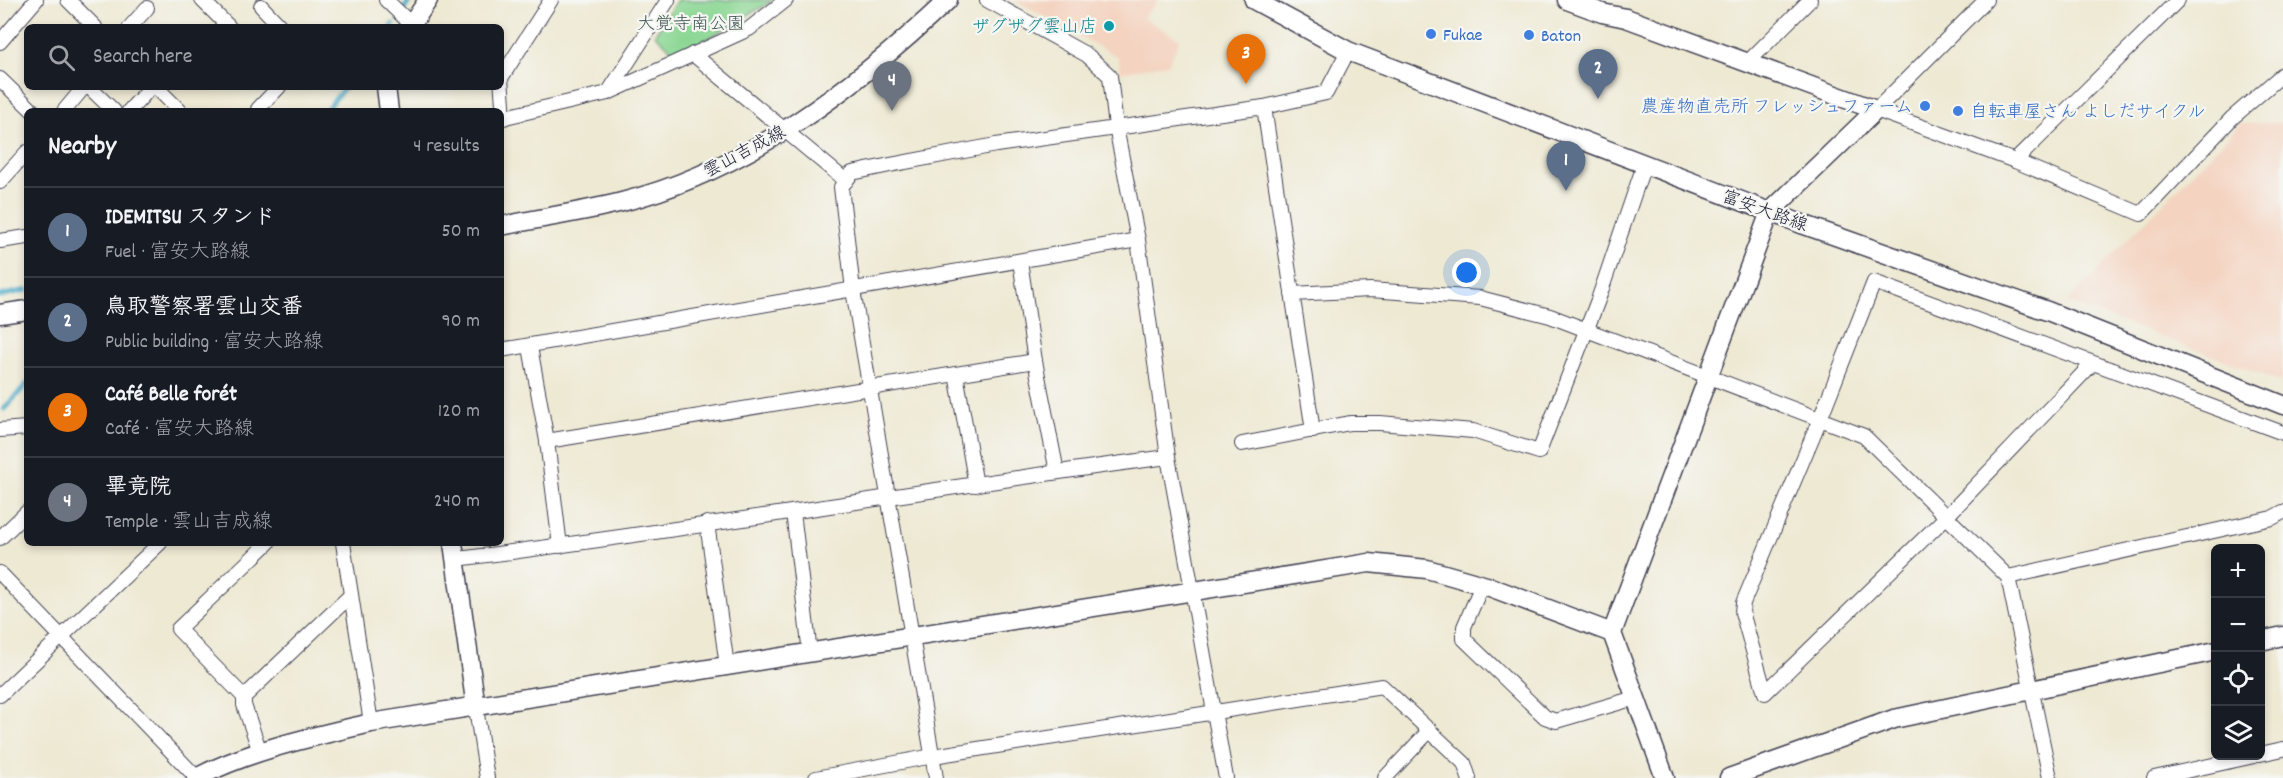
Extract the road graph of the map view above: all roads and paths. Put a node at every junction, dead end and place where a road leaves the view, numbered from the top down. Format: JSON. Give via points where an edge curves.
{"nodes":[{"id":1,"x":36,"y":0,"type":"edge"},
{"id":2,"x":68,"y":0,"type":"edge"},
{"id":3,"x":202,"y":0,"type":"edge"},
{"id":4,"x":386,"y":0,"type":"edge"},
{"id":5,"x":428,"y":0,"type":"edge"},
{"id":6,"x":552,"y":0,"type":"edge"},
{"id":7,"x":668,"y":0,"type":"edge"},
{"id":8,"x":786,"y":0,"type":"edge"},
{"id":9,"x":948,"y":0,"type":"edge"},
{"id":10,"x":987,"y":0,"type":"edge"},
{"id":11,"x":1254,"y":0,"type":"edge"},
{"id":12,"x":1567,"y":0,"type":"edge"},
{"id":13,"x":1810,"y":0,"type":"edge"},
{"id":14,"x":1986,"y":0,"type":"edge"},
{"id":15,"x":2178,"y":0,"type":"edge"},
{"id":16,"x":261,"y":6,"type":"dead end"},
{"id":17,"x":147,"y":8,"type":"dead end"},
{"id":18,"x":92,"y":24,"type":"edge"},
{"id":19,"x":133,"y":24,"type":"edge"},
{"id":20,"x":227,"y":24,"type":"edge"},
{"id":21,"x":278,"y":24,"type":"edge"},
{"id":22,"x":409,"y":24,"type":"edge"},
{"id":23,"x":412,"y":24,"type":"edge"},
{"id":24,"x":0,"y":42,"type":"edge"},
{"id":25,"x":1348,"y":51,"type":"junction"},
{"id":26,"x":693,"y":54,"type":"junction"},
{"id":27,"x":1748,"y":62,"type":"junction"},
{"id":28,"x":504,"y":73,"type":"edge"},
{"id":29,"x":2283,"y":74,"type":"edge"},
{"id":30,"x":0,"y":80,"type":"edge"},
{"id":31,"x":82,"y":90,"type":"edge"},
{"id":32,"x":92,"y":90,"type":"edge"},
{"id":33,"x":148,"y":90,"type":"edge"},
{"id":34,"x":159,"y":90,"type":"edge"},
{"id":35,"x":276,"y":90,"type":"edge"},
{"id":36,"x":386,"y":90,"type":"edge"},
{"id":37,"x":501,"y":90,"type":"edge"},
{"id":38,"x":608,"y":93,"type":"junction"},
{"id":39,"x":1264,"y":107,"type":"junction"},
{"id":40,"x":30,"y":108,"type":"edge"},
{"id":41,"x":66,"y":108,"type":"edge"},
{"id":42,"x":111,"y":108,"type":"edge"},
{"id":43,"x":132,"y":108,"type":"edge"},
{"id":44,"x":177,"y":108,"type":"edge"},
{"id":45,"x":259,"y":108,"type":"edge"},
{"id":46,"x":388,"y":108,"type":"edge"},
{"id":47,"x":502,"y":108,"type":"edge"},
{"id":48,"x":1876,"y":110,"type":"junction"},
{"id":49,"x":504,"y":118,"type":"edge"},
{"id":50,"x":1116,"y":127,"type":"junction"},
{"id":51,"x":785,"y":130,"type":"junction"},
{"id":52,"x":24,"y":155,"type":"edge"},
{"id":53,"x":2015,"y":161,"type":"junction"},
{"id":54,"x":1644,"y":165,"type":"junction"},
{"id":55,"x":846,"y":181,"type":"junction"},
{"id":56,"x":0,"y":182,"type":"edge"},
{"id":57,"x":1770,"y":212,"type":"junction"},
{"id":58,"x":504,"y":225,"type":"edge"},
{"id":59,"x":0,"y":229,"type":"edge"},
{"id":60,"x":24,"y":237,"type":"edge"},
{"id":61,"x":5,"y":240,"type":"edge"},
{"id":62,"x":1138,"y":240,"type":"junction"},
{"id":63,"x":1020,"y":261,"type":"junction"},
{"id":64,"x":853,"y":290,"type":"junction"},
{"id":65,"x":1292,"y":294,"type":"junction"},
{"id":66,"x":24,"y":310,"type":"edge"},
{"id":67,"x":0,"y":314,"type":"edge"},
{"id":68,"x":1586,"y":331,"type":"junction"},
{"id":69,"x":530,"y":347,"type":"junction"},
{"id":70,"x":504,"y":351,"type":"edge"},
{"id":71,"x":1035,"y":361,"type":"junction"},
{"id":72,"x":2093,"y":363,"type":"junction"},
{"id":73,"x":956,"y":374,"type":"junction"},
{"id":74,"x":1707,"y":376,"type":"junction"},
{"id":75,"x":872,"y":389,"type":"junction"},
{"id":76,"x":2283,"y":405,"type":"edge"},
{"id":77,"x":1820,"y":419,"type":"junction"},
{"id":78,"x":24,"y":428,"type":"edge"},
{"id":79,"x":0,"y":430,"type":"edge"},
{"id":80,"x":1313,"y":431,"type":"junction"},
{"id":81,"x":2283,"y":433,"type":"edge"},
{"id":82,"x":547,"y":441,"type":"junction"},
{"id":83,"x":1242,"y":444,"type":"dead end"},
{"id":84,"x":1168,"y":457,"type":"junction"},
{"id":85,"x":1057,"y":472,"type":"junction"},
{"id":86,"x":976,"y":485,"type":"junction"},
{"id":87,"x":889,"y":499,"type":"junction"},
{"id":88,"x":793,"y":512,"type":"junction"},
{"id":89,"x":2283,"y":512,"type":"edge"},
{"id":90,"x":24,"y":515,"type":"edge"},
{"id":91,"x":1946,"y":517,"type":"junction"},
{"id":92,"x":707,"y":523,"type":"junction"},
{"id":93,"x":0,"y":538,"type":"edge"},
{"id":94,"x":157,"y":546,"type":"edge"},
{"id":95,"x":265,"y":546,"type":"edge"},
{"id":96,"x":344,"y":546,"type":"edge"},
{"id":97,"x":560,"y":546,"type":"junction"},
{"id":98,"x":455,"y":551,"type":"edge"},
{"id":99,"x":0,"y":573,"type":"edge"},
{"id":100,"x":2008,"y":577,"type":"junction"},
{"id":101,"x":1482,"y":585,"type":"junction"},
{"id":102,"x":1192,"y":590,"type":"junction"},
{"id":103,"x":351,"y":595,"type":"junction"},
{"id":104,"x":1612,"y":633,"type":"junction"},
{"id":105,"x":2283,"y":636,"type":"edge"},
{"id":106,"x":62,"y":637,"type":"junction"},
{"id":107,"x":913,"y":638,"type":"junction"},
{"id":108,"x":2265,"y":640,"type":"edge"},
{"id":109,"x":2212,"y":652,"type":"edge"},
{"id":110,"x":810,"y":653,"type":"junction"},
{"id":111,"x":727,"y":666,"type":"junction"},
{"id":112,"x":2033,"y":692,"type":"junction"},
{"id":113,"x":0,"y":695,"type":"edge"},
{"id":114,"x":244,"y":697,"type":"junction"},
{"id":115,"x":1635,"y":698,"type":"junction"},
{"id":116,"x":476,"y":708,"type":"junction"},
{"id":117,"x":1214,"y":712,"type":"junction"},
{"id":118,"x":371,"y":723,"type":"junction"},
{"id":119,"x":1430,"y":730,"type":"junction"},
{"id":120,"x":2283,"y":749,"type":"edge"},
{"id":121,"x":260,"y":752,"type":"junction"},
{"id":122,"x":2265,"y":753,"type":"edge"},
{"id":123,"x":933,"y":756,"type":"junction"},
{"id":124,"x":2236,"y":760,"type":"edge"},
{"id":125,"x":196,"y":778,"type":"edge"},
{"id":126,"x":487,"y":778,"type":"edge"},
{"id":127,"x":816,"y":778,"type":"edge"},
{"id":128,"x":936,"y":778,"type":"edge"},
{"id":129,"x":1226,"y":778,"type":"edge"},
{"id":130,"x":1385,"y":778,"type":"edge"},
{"id":131,"x":1469,"y":778,"type":"edge"},
{"id":132,"x":1665,"y":778,"type":"edge"},
{"id":133,"x":1729,"y":778,"type":"edge"},
{"id":134,"x":2050,"y":778,"type":"edge"},
{"id":135,"x":2154,"y":778,"type":"edge"}],
"edges":[{"from":1,"to":24,"type":"street"},
{"from":2,"to":18,"type":"street"},
{"from":3,"to":20,"type":"street"},
{"from":4,"to":22,"type":"street"},
{"from":5,"to":23,"type":"street"},
{"from":6,"to":28,"type":"street"},
{"from":7,"to":38,"type":"street"},
{"from":8,"to":26,"type":"street","via":[[749,29]]},
{"from":9,"to":51,"type":"street","name":"雲山吉成線","via":[[870,70]]},
{"from":10,"to":50,"type":"street","via":[[1098,62],[1110,76]]},
{"from":11,"to":25,"type":"street","name":"富安大路線"},
{"from":12,"to":27,"type":"street"},
{"from":13,"to":27,"type":"street"},
{"from":14,"to":48,"type":"street"},
{"from":15,"to":53,"type":"street"},
{"from":16,"to":21,"type":"street"},
{"from":17,"to":19,"type":"street"},
{"from":25,"to":39,"type":"street","via":[[1326,93]]},
{"from":25,"to":54,"type":"street","name":"富安大路線"},
{"from":26,"to":38,"type":"street"},
{"from":26,"to":51,"type":"street"},
{"from":27,"to":48,"type":"street"},
{"from":29,"to":53,"type":"street","via":[[2232,118],[2141,214]]},
{"from":30,"to":40,"type":"street"},
{"from":31,"to":41,"type":"street"},
{"from":32,"to":42,"type":"street"},
{"from":33,"to":43,"type":"street"},
{"from":34,"to":44,"type":"street"},
{"from":35,"to":45,"type":"street"},
{"from":36,"to":46,"type":"street"},
{"from":37,"to":47,"type":"street"},
{"from":38,"to":49,"type":"street"},
{"from":39,"to":50,"type":"street"},
{"from":39,"to":65,"type":"street"},
{"from":48,"to":53,"type":"street"},
{"from":48,"to":57,"type":"street"},
{"from":50,"to":55,"type":"street","via":[[890,165],[852,173]]},
{"from":50,"to":62,"type":"street"},
{"from":51,"to":55,"type":"street"},
{"from":51,"to":58,"type":"street","name":"雲山吉成線","via":[[700,175],[623,202]]},
{"from":52,"to":56,"type":"street"},
{"from":54,"to":57,"type":"street","name":"富安大路線"},
{"from":54,"to":68,"type":"street"},
{"from":55,"to":64,"type":"street","via":[[841,187]]},
{"from":57,"to":74,"type":"street"},
{"from":57,"to":76,"type":"street","name":"富安大路線","via":[[2050,312]]},
{"from":59,"to":61,"type":"street"},
{"from":60,"to":61,"type":"street"},
{"from":62,"to":63,"type":"street"},
{"from":62,"to":84,"type":"street"},
{"from":63,"to":64,"type":"street"},
{"from":63,"to":71,"type":"street"},
{"from":64,"to":69,"type":"street"},
{"from":64,"to":75,"type":"street"},
{"from":65,"to":68,"type":"street","via":[[1370,290],[1480,298],[1550,316]]},
{"from":65,"to":80,"type":"street"},
{"from":66,"to":67,"type":"street"},
{"from":68,"to":74,"type":"street"},
{"from":68,"to":80,"type":"street","via":[[1539,452],[1473,431],[1413,424],[1350,423]]},
{"from":69,"to":70,"type":"street"},
{"from":69,"to":82,"type":"street"},
{"from":71,"to":73,"type":"street"},
{"from":71,"to":85,"type":"street"},
{"from":72,"to":77,"type":"street","via":[[1874,282]]},
{"from":72,"to":81,"type":"street"},
{"from":72,"to":91,"type":"street"},
{"from":73,"to":75,"type":"street"},
{"from":73,"to":86,"type":"street"},
{"from":74,"to":77,"type":"street"},
{"from":74,"to":104,"type":"street"},
{"from":75,"to":82,"type":"street"},
{"from":75,"to":87,"type":"street"},
{"from":77,"to":91,"type":"street","via":[[1864,436]]},
{"from":77,"to":91,"type":"street","via":[[1743,603],[1742,612],[1764,693]]},
{"from":78,"to":79,"type":"street"},
{"from":80,"to":83,"type":"street"},
{"from":82,"to":97,"type":"street"},
{"from":84,"to":85,"type":"street"},
{"from":84,"to":102,"type":"street"},
{"from":85,"to":86,"type":"street"},
{"from":86,"to":87,"type":"street"},
{"from":87,"to":88,"type":"street"},
{"from":87,"to":107,"type":"street"},
{"from":88,"to":92,"type":"street"},
{"from":88,"to":110,"type":"street"},
{"from":89,"to":100,"type":"street","via":[[2272,518]]},
{"from":90,"to":93,"type":"street"},
{"from":91,"to":100,"type":"street"},
{"from":92,"to":97,"type":"street"},
{"from":92,"to":111,"type":"street"},
{"from":94,"to":106,"type":"street"},
{"from":95,"to":114,"type":"street","via":[[178,629]]},
{"from":96,"to":103,"type":"street"},
{"from":97,"to":98,"type":"street"},
{"from":98,"to":116,"type":"street"},
{"from":99,"to":106,"type":"street"},
{"from":100,"to":112,"type":"street"},
{"from":101,"to":102,"type":"street","via":[[1427,569],[1369,563]]},
{"from":101,"to":104,"type":"street"},
{"from":101,"to":115,"type":"street","via":[[1464,627],[1464,639],[1545,717],[1556,721]]},
{"from":102,"to":107,"type":"street"},
{"from":102,"to":117,"type":"street"},
{"from":103,"to":114,"type":"street"},
{"from":103,"to":118,"type":"street"},
{"from":104,"to":115,"type":"street"},
{"from":105,"to":108,"type":"street"},
{"from":106,"to":113,"type":"street"},
{"from":106,"to":125,"type":"street"},
{"from":107,"to":110,"type":"street"},
{"from":107,"to":123,"type":"street"},
{"from":109,"to":112,"type":"street"},
{"from":110,"to":111,"type":"street"},
{"from":111,"to":116,"type":"street"},
{"from":112,"to":133,"type":"street","via":[[1894,719]]},
{"from":112,"to":134,"type":"street"},
{"from":114,"to":121,"type":"street"},
{"from":115,"to":132,"type":"street"},
{"from":116,"to":118,"type":"street"},
{"from":116,"to":126,"type":"street"},
{"from":117,"to":119,"type":"street","via":[[1382,686]]},
{"from":117,"to":123,"type":"street"},
{"from":117,"to":129,"type":"street"},
{"from":118,"to":121,"type":"street"},
{"from":119,"to":130,"type":"street"},
{"from":119,"to":131,"type":"street","via":[[1464,763]]},
{"from":120,"to":122,"type":"street"},
{"from":121,"to":125,"type":"street"},
{"from":123,"to":127,"type":"street"},
{"from":123,"to":128,"type":"street"},
{"from":124,"to":135,"type":"street"}]}
